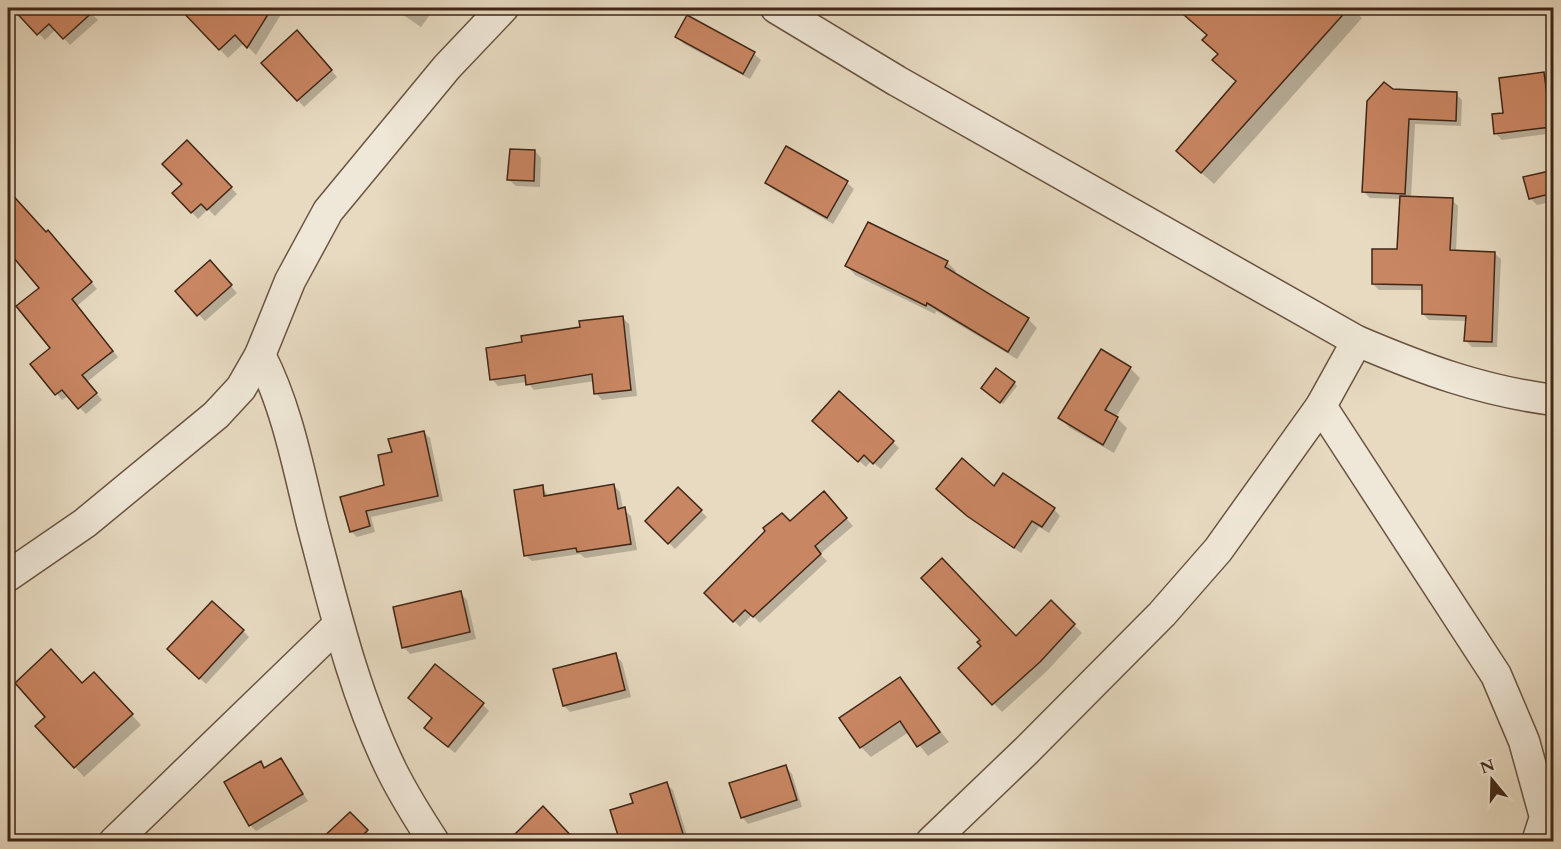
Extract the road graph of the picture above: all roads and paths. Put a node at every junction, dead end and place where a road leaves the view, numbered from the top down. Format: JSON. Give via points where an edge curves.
{"nodes":[{"id":1,"x":503,"y":8,"type":"edge"},
{"id":2,"x":776,"y":8,"type":"edge"},
{"id":3,"x":1357,"y":341,"type":"junction"},
{"id":4,"x":260,"y":355,"type":"junction"},
{"id":5,"x":1554,"y":400,"type":"edge"},
{"id":6,"x":1321,"y":406,"type":"junction"},
{"id":7,"x":8,"y":576,"type":"edge"},
{"id":8,"x":339,"y":625,"type":"junction"},
{"id":9,"x":1545,"y":828,"type":"edge"},
{"id":10,"x":114,"y":842,"type":"edge"},
{"id":11,"x":434,"y":842,"type":"edge"},
{"id":12,"x":931,"y":842,"type":"edge"}],
"edges":[{"from":1,"to":4,"type":"street","via":[[447,67],[328,211],[290,281]]},
{"from":2,"to":3,"type":"street","via":[[897,81]]},
{"from":3,"to":5,"type":"street","via":[[1429,372],[1485,388]]},
{"from":3,"to":6,"type":"street"},
{"from":4,"to":7,"type":"street","via":[[242,388],[216,415],[85,523]]},
{"from":4,"to":8,"type":"street","via":[[284,414]]},
{"from":6,"to":9,"type":"street","via":[[1496,675],[1524,741]]},
{"from":6,"to":12,"type":"street","via":[[1218,550],[1162,614]]},
{"from":8,"to":10,"type":"street"},
{"from":8,"to":11,"type":"street","via":[[375,735]]}]}
